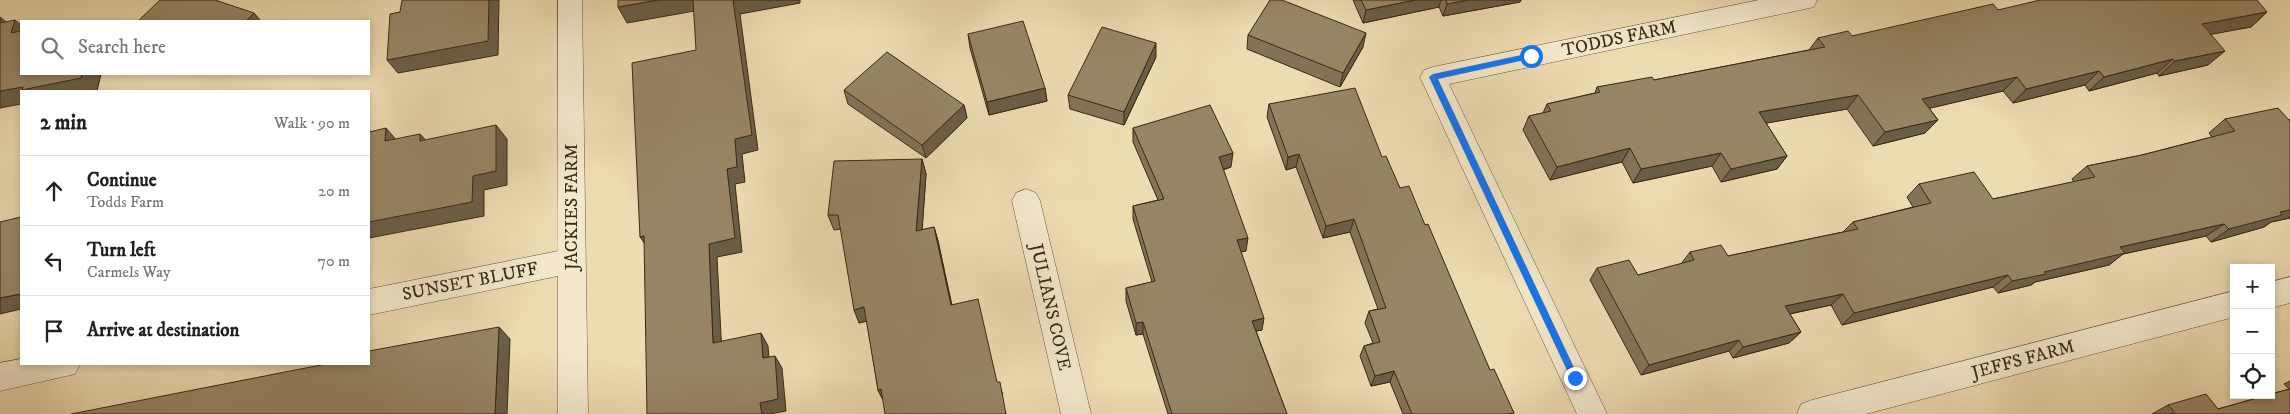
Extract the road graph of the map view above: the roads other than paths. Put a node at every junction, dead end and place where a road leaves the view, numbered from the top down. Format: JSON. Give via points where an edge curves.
{"nodes":[{"id":1,"x":570,"y":0,"type":"edge"},
{"id":2,"x":1805,"y":0,"type":"edge"},
{"id":3,"x":1026,"y":200,"type":"dead end"},
{"id":4,"x":571,"y":261,"type":"junction"},
{"id":5,"x":2290,"y":290,"type":"edge"},
{"id":6,"x":2275,"y":294,"type":"edge"},
{"id":7,"x":370,"y":302,"type":"edge"},
{"id":8,"x":2230,"y":305,"type":"edge"},
{"id":9,"x":60,"y":365,"type":"edge"},
{"id":10,"x":0,"y":377,"type":"edge"},
{"id":11,"x":573,"y":414,"type":"edge"},
{"id":12,"x":1076,"y":414,"type":"edge"},
{"id":13,"x":1592,"y":414,"type":"edge"},
{"id":14,"x":1812,"y":414,"type":"edge"}],
"edges":[{"from":1,"to":4,"type":"street","name":"JACKIES FARM"},
{"from":2,"to":13,"type":"street","name":"TODDS FARM","via":[[1433,77]]},
{"from":3,"to":12,"type":"street","name":"JULIANS COVE"},
{"from":4,"to":7,"type":"street","name":"SUNSET BLUFF"},
{"from":4,"to":11,"type":"street","name":"JACKIES FARM"},
{"from":5,"to":6,"type":"street"},
{"from":8,"to":14,"type":"street","name":"JEFFS FARM"},
{"from":9,"to":10,"type":"street"}]}
